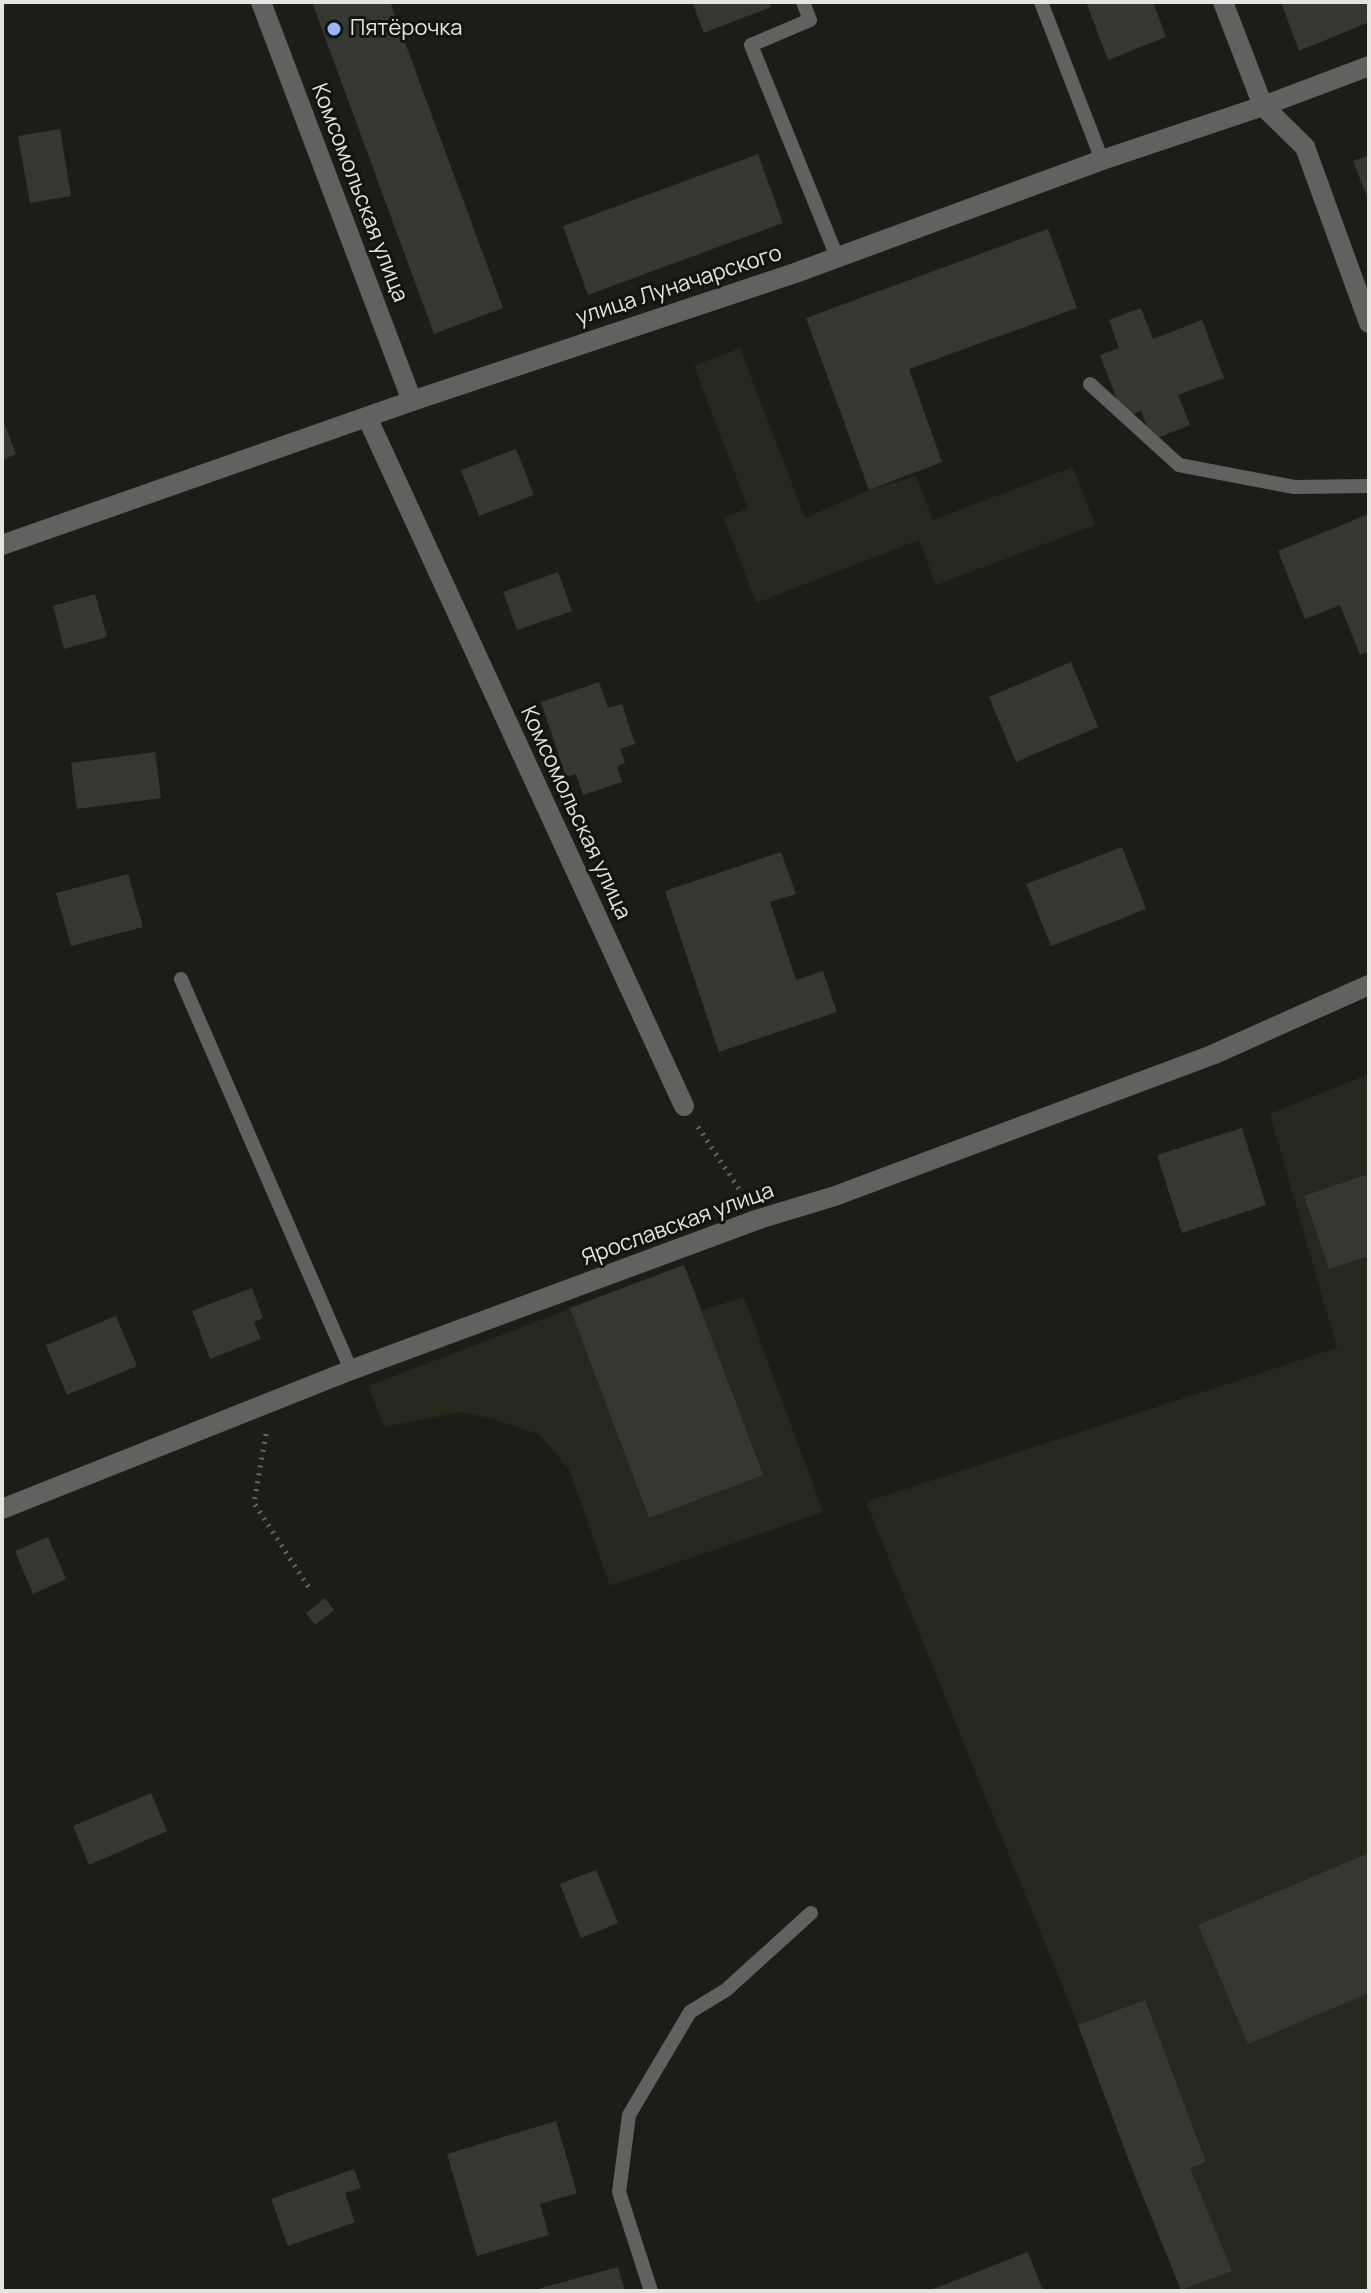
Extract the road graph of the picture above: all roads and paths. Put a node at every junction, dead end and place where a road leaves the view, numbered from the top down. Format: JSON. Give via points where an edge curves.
{"nodes":[{"id":1,"x":261,"y":2,"type":"edge"},
{"id":2,"x":803,"y":2,"type":"edge"},
{"id":3,"x":1041,"y":2,"type":"edge"},
{"id":4,"x":1223,"y":2,"type":"edge"},
{"id":5,"x":1369,"y":66,"type":"edge"},
{"id":6,"x":1263,"y":106,"type":"junction"},
{"id":7,"x":1102,"y":160,"type":"junction"},
{"id":8,"x":837,"y":257,"type":"junction"},
{"id":9,"x":1369,"y":323,"type":"edge"},
{"id":10,"x":1090,"y":384,"type":"dead end"},
{"id":11,"x":412,"y":401,"type":"junction"},
{"id":12,"x":367,"y":417,"type":"junction"},
{"id":13,"x":1369,"y":486,"type":"edge"},
{"id":14,"x":2,"y":545,"type":"edge"},
{"id":15,"x":181,"y":979,"type":"dead end"},
{"id":16,"x":1369,"y":985,"type":"edge"},
{"id":17,"x":684,"y":1106,"type":"joint"},
{"id":18,"x":759,"y":1219,"type":"junction"},
{"id":19,"x":351,"y":1370,"type":"junction"},
{"id":20,"x":272,"y":1401,"type":"junction"},
{"id":21,"x":2,"y":1509,"type":"edge"},
{"id":22,"x":311,"y":1591,"type":"dead end"},
{"id":23,"x":811,"y":1913,"type":"dead end"},
{"id":24,"x":651,"y":2291,"type":"edge"}],
"edges":[{"from":1,"to":11,"type":"street","name":"Комсомольская улица"},
{"from":2,"to":8,"type":"lane","via":[[810,20],[751,45]]},
{"from":3,"to":7,"type":"lane"},
{"from":4,"to":6,"type":"street"},
{"from":5,"to":6,"type":"street","name":"улица Луначарского"},
{"from":6,"to":7,"type":"street","name":"улица Луначарского"},
{"from":6,"to":9,"type":"street","via":[[1305,147]]},
{"from":7,"to":8,"type":"street","name":"улица Луначарского"},
{"from":8,"to":11,"type":"street","name":"улица Луначарского"},
{"from":10,"to":13,"type":"lane","via":[[1179,465],[1294,487]]},
{"from":11,"to":12,"type":"street","name":"улица Луначарского"},
{"from":12,"to":14,"type":"street","name":"улица Луначарского"},
{"from":12,"to":17,"type":"street","name":"Комсомольская улица"},
{"from":15,"to":19,"type":"lane"},
{"from":16,"to":18,"type":"street","name":"Ярославская улица","via":[[1212,1055],[835,1196]]},
{"from":17,"to":18,"type":"path"},
{"from":18,"to":19,"type":"street","name":"Ярославская улица"},
{"from":19,"to":20,"type":"street","name":"Ярославская улица"},
{"from":20,"to":21,"type":"street","name":"Ярославская улица"},
{"from":20,"to":22,"type":"path","via":[[254,1503]]},
{"from":23,"to":24,"type":"lane","via":[[726,1990],[690,2012],[629,2115],[619,2192]]}]}
